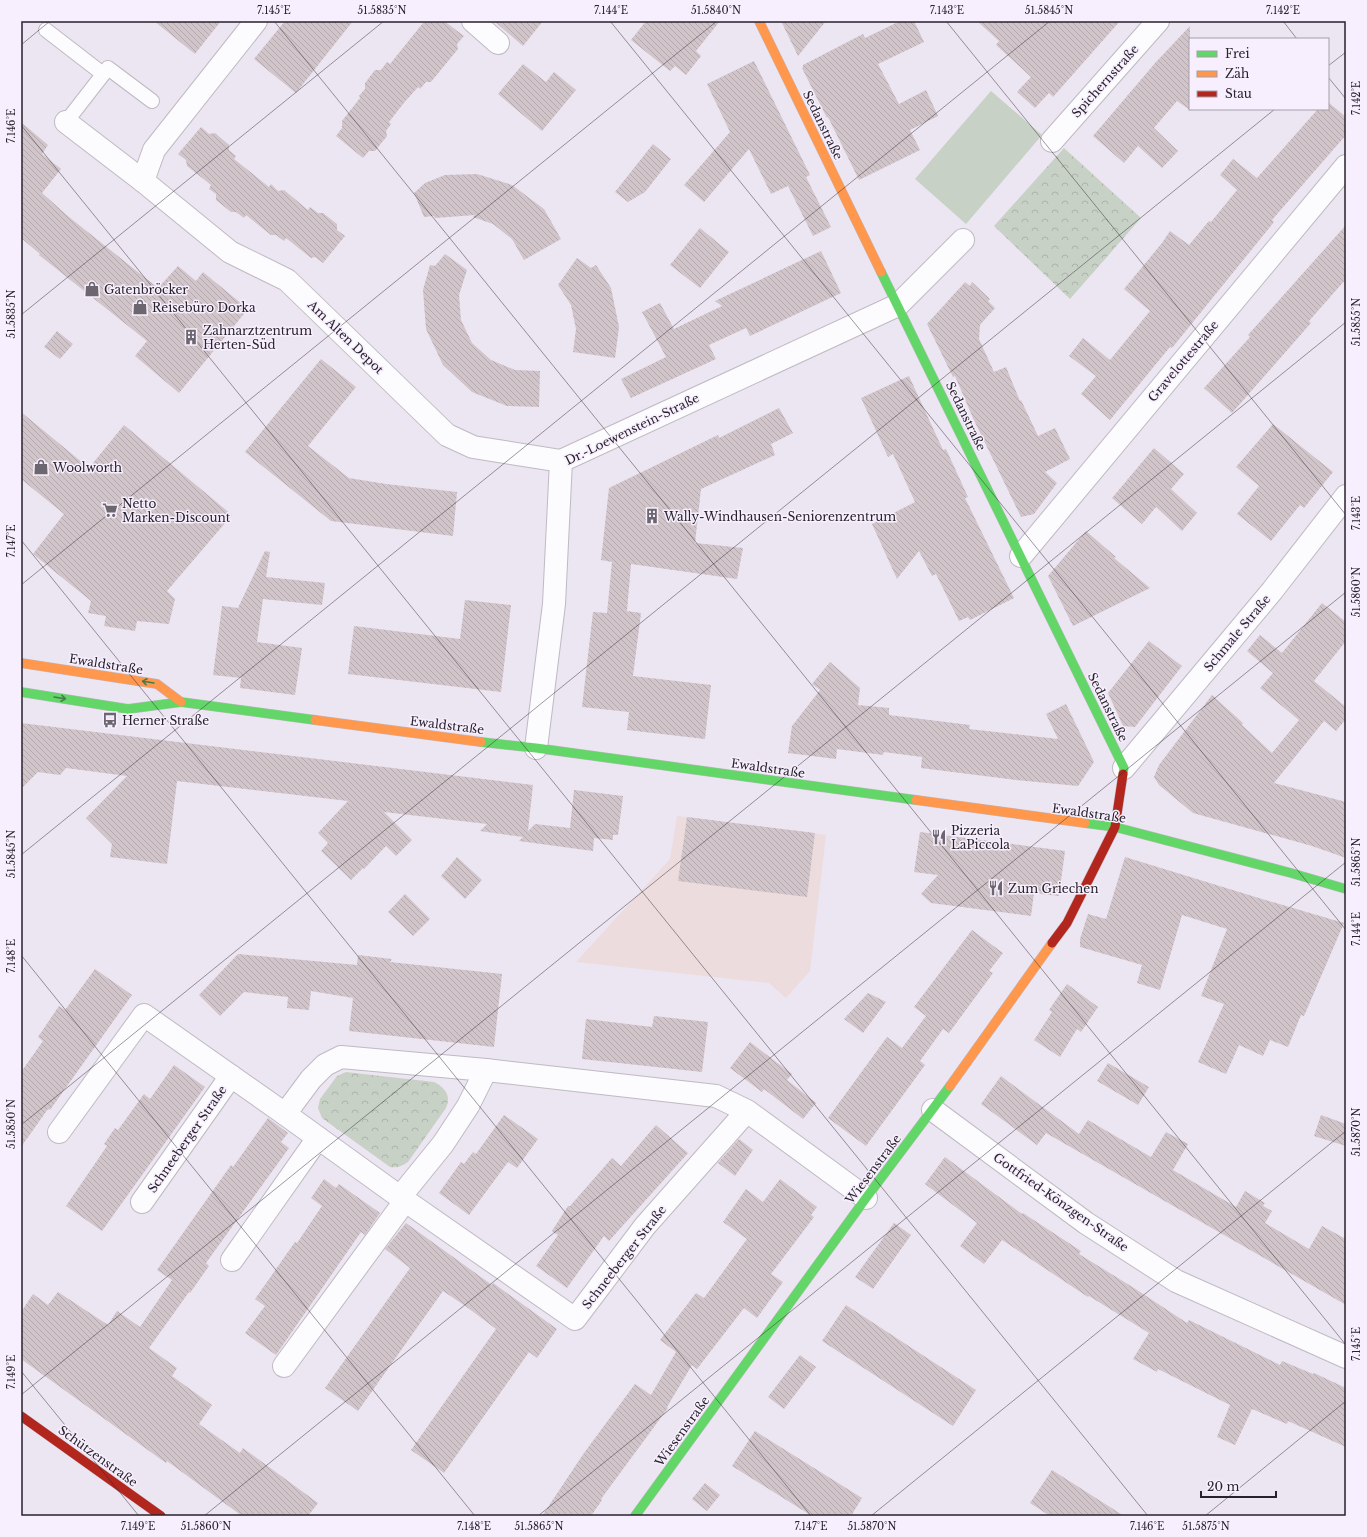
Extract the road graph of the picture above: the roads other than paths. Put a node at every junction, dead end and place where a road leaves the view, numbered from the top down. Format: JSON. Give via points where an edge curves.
{"nodes":[{"id":1,"x":256,"y":21,"type":"edge"},
{"id":2,"x":473,"y":21,"type":"edge"},
{"id":3,"x":759,"y":21,"type":"edge"},
{"id":4,"x":1158,"y":21,"type":"edge"},
{"id":5,"x":46,"y":30,"type":"dead end"},
{"id":6,"x":498,"y":42,"type":"dead end"},
{"id":7,"x":103,"y":74,"type":"junction"},
{"id":8,"x":152,"y":101,"type":"dead end"},
{"id":9,"x":66,"y":122,"type":"joint"},
{"id":10,"x":1052,"y":141,"type":"dead end"},
{"id":11,"x":1346,"y":166,"type":"edge"},
{"id":12,"x":143,"y":181,"type":"junction"},
{"id":13,"x":964,"y":240,"type":"dead end"},
{"id":14,"x":898,"y":305,"type":"junction"},
{"id":15,"x":561,"y":461,"type":"junction"},
{"id":16,"x":1346,"y":496,"type":"edge"},
{"id":17,"x":1021,"y":556,"type":"junction"},
{"id":18,"x":21,"y":663,"type":"edge"},
{"id":19,"x":21,"y":692,"type":"edge"},
{"id":20,"x":181,"y":702,"type":"junction"},
{"id":21,"x":536,"y":748,"type":"junction"},
{"id":22,"x":1124,"y":768,"type":"junction"},
{"id":23,"x":1115,"y":827,"type":"junction"},
{"id":24,"x":1346,"y":889,"type":"edge"},
{"id":25,"x":486,"y":1070,"type":"junction"},
{"id":26,"x":231,"y":1076,"type":"junction"},
{"id":27,"x":933,"y":1110,"type":"junction"},
{"id":28,"x":747,"y":1111,"type":"junction"},
{"id":29,"x":285,"y":1114,"type":"junction"},
{"id":30,"x":59,"y":1132,"type":"dead end"},
{"id":31,"x":318,"y":1138,"type":"junction"},
{"id":32,"x":866,"y":1198,"type":"junction"},
{"id":33,"x":403,"y":1199,"type":"junction"},
{"id":34,"x":142,"y":1202,"type":"dead end"},
{"id":35,"x":232,"y":1260,"type":"dead end"},
{"id":36,"x":1346,"y":1357,"type":"edge"},
{"id":37,"x":284,"y":1366,"type":"dead end"},
{"id":38,"x":21,"y":1416,"type":"edge"},
{"id":39,"x":161,"y":1516,"type":"edge"},
{"id":40,"x":635,"y":1516,"type":"edge"}],
"edges":[{"from":1,"to":12,"type":"street","via":[[154,150]]},
{"from":2,"to":6,"type":"street"},
{"from":3,"to":14,"type":"street","name":"Sedanstraße"},
{"from":4,"to":10,"type":"street","name":"Spichernstraße"},
{"from":5,"to":7,"type":"lane"},
{"from":7,"to":8,"type":"lane","via":[[108,68]]},
{"from":7,"to":9,"type":"lane"},
{"from":9,"to":12,"type":"street","name":"Am Alten Depot"},
{"from":11,"to":17,"type":"street","name":"Gravelottestraße"},
{"from":12,"to":15,"type":"street","name":"Am Alten Depot","via":[[230,252],[287,280],[447,435],[473,447]]},
{"from":13,"to":14,"type":"street"},
{"from":14,"to":15,"type":"street","name":"Dr.-Loewenstein-Straße"},
{"from":14,"to":17,"type":"street","name":"Sedanstraße"},
{"from":15,"to":21,"type":"street","name":"Dr.-Loewenstein-Straße","via":[[554,604]]},
{"from":16,"to":22,"type":"street","name":"Schmale Straße","via":[[1272,591]]},
{"from":17,"to":22,"type":"street","name":"Sedanstraße"},
{"from":20,"to":18,"type":"street","name":"Ewaldstraße","one_way":true,"via":[[157,684]]},
{"from":19,"to":20,"type":"street","name":"Ewaldstraße","one_way":true,"via":[[128,709]]},
{"from":20,"to":21,"type":"street","name":"Ewaldstraße"},
{"from":21,"to":23,"type":"street","name":"Ewaldstraße"},
{"from":22,"to":23,"type":"street"},
{"from":23,"to":24,"type":"street","name":"Ewaldstraße"},
{"from":23,"to":27,"type":"street","name":"Wiesenstraße","via":[[1067,923]]},
{"from":25,"to":28,"type":"street","via":[[716,1096]]},
{"from":25,"to":29,"type":"street","via":[[341,1057],[325,1065]]},
{"from":25,"to":33,"type":"street","via":[[468,1106]]},
{"from":26,"to":29,"type":"street","name":"Schneeberger Straße"},
{"from":26,"to":30,"type":"street","name":"Schneeberger Straße","via":[[144,1015]]},
{"from":26,"to":34,"type":"street","name":"Schneeberger Straße"},
{"from":27,"to":32,"type":"street","name":"Wiesenstraße"},
{"from":27,"to":36,"type":"street","name":"Gottfried-Könzgen-Straße","via":[[1086,1223],[1176,1281]]},
{"from":28,"to":32,"type":"street"},
{"from":28,"to":33,"type":"street","name":"Schneeberger Straße","via":[[645,1226],[575,1319]]},
{"from":29,"to":31,"type":"street","name":"Schneeberger Straße"},
{"from":31,"to":33,"type":"street","name":"Schneeberger Straße"},
{"from":31,"to":35,"type":"street"},
{"from":32,"to":40,"type":"street","name":"Wiesenstraße"},
{"from":33,"to":37,"type":"street"},
{"from":38,"to":39,"type":"street","name":"Schützenstraße"}]}
